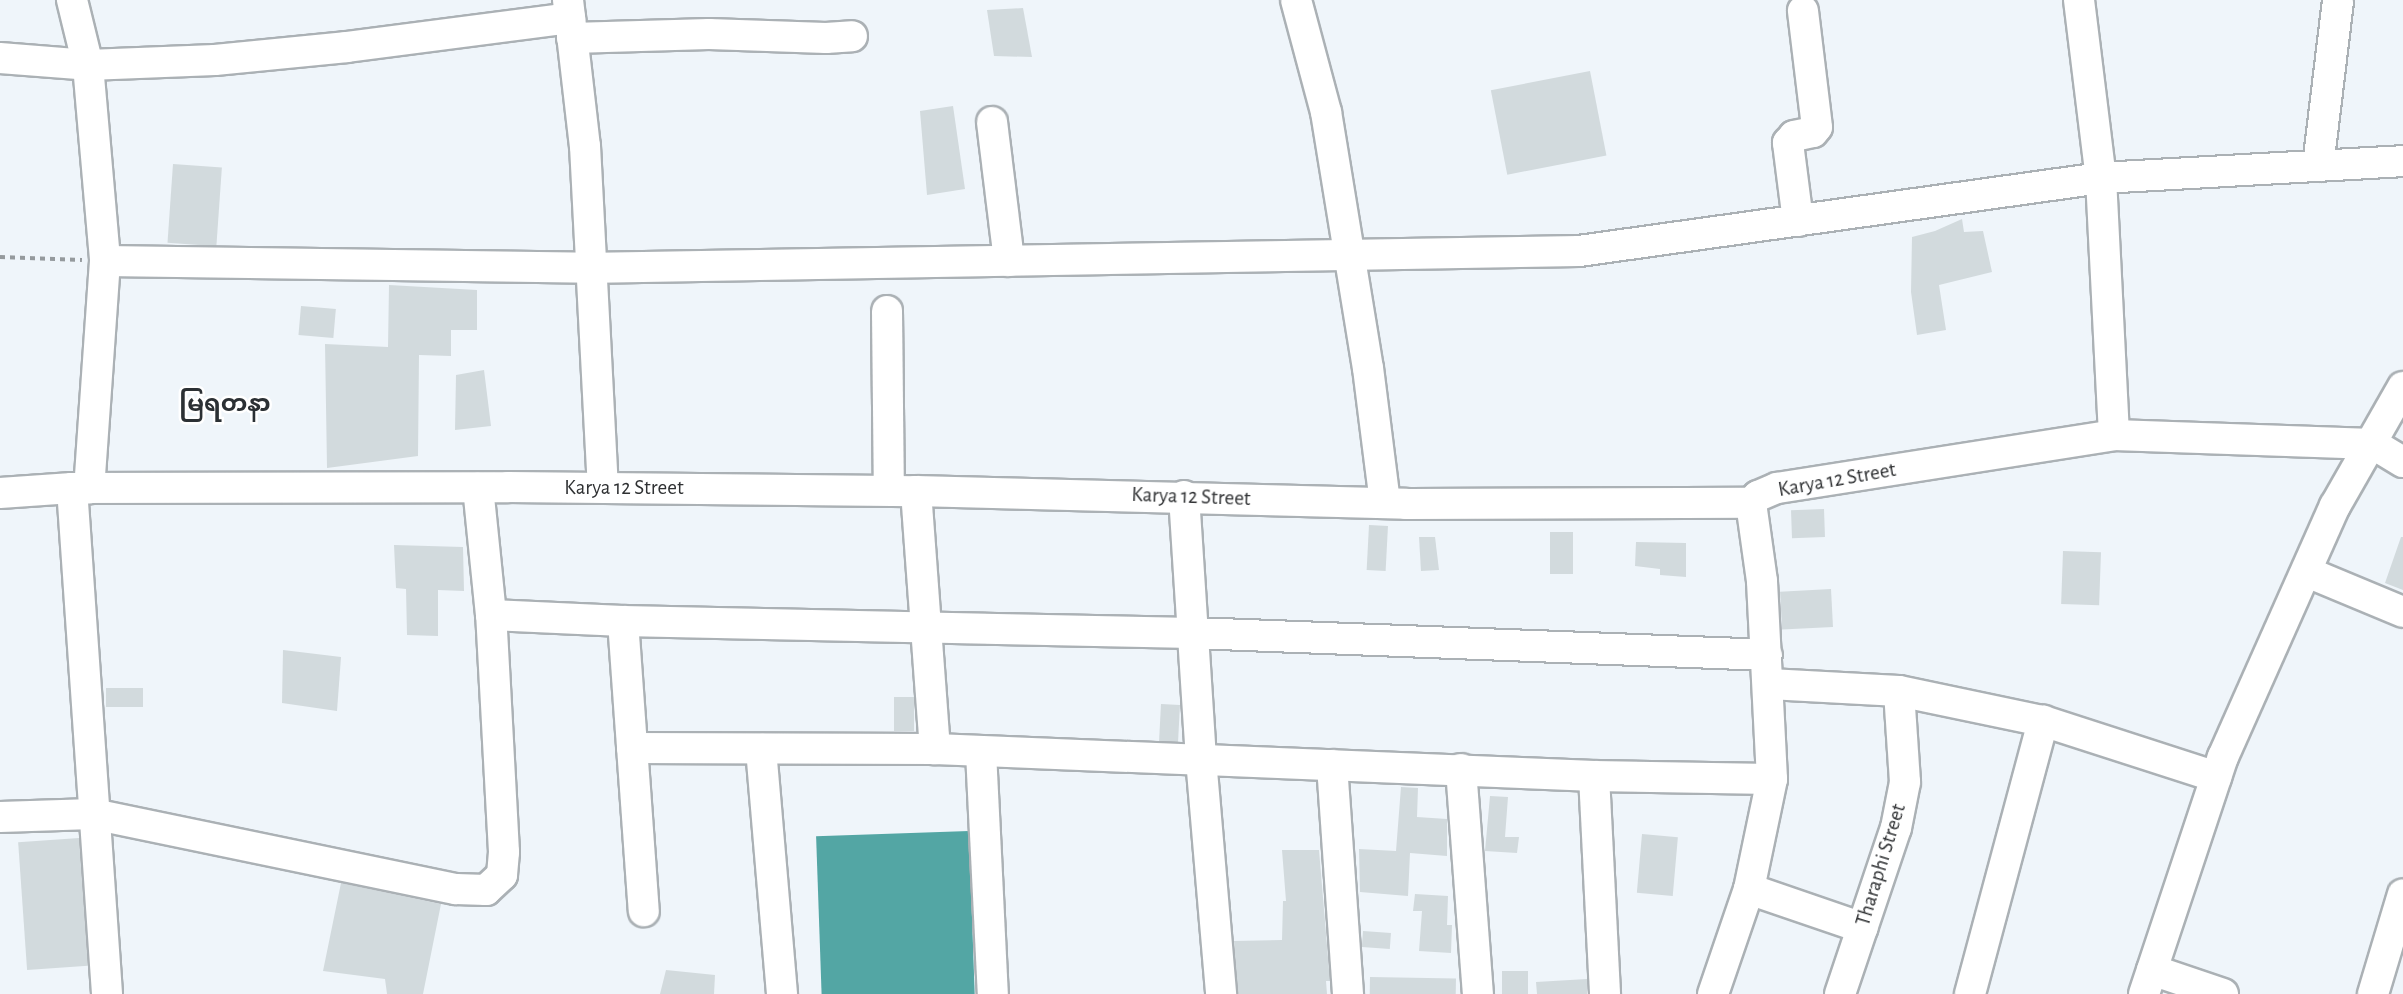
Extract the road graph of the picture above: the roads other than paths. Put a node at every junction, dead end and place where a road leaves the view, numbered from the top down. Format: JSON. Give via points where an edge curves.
{"nodes":[{"id":1,"x":72,"y":0,"type":"edge"},
{"id":2,"x":1296,"y":0,"type":"edge"},
{"id":3,"x":2079,"y":0,"type":"edge"},
{"id":4,"x":2338,"y":0,"type":"edge"},
{"id":5,"x":1803,"y":11,"type":"dead end"},
{"id":6,"x":570,"y":19,"type":"edge"},
{"id":7,"x":852,"y":36,"type":"dead end"},
{"id":8,"x":0,"y":58,"type":"edge"},
{"id":9,"x":88,"y":65,"type":"junction"},
{"id":10,"x":992,"y":122,"type":"dead end"},
{"id":11,"x":2403,"y":161,"type":"edge"},
{"id":12,"x":2318,"y":166,"type":"junction"},
{"id":13,"x":2101,"y":178,"type":"junction"},
{"id":14,"x":1798,"y":221,"type":"junction"},
{"id":15,"x":1347,"y":255,"type":"junction"},
{"id":16,"x":105,"y":261,"type":"junction"},
{"id":17,"x":1009,"y":261,"type":"junction"},
{"id":18,"x":591,"y":268,"type":"junction"},
{"id":19,"x":887,"y":311,"type":"dead end"},
{"id":20,"x":2403,"y":387,"type":"edge"},
{"id":21,"x":2114,"y":435,"type":"junction"},
{"id":22,"x":2373,"y":444,"type":"junction"},
{"id":23,"x":2403,"y":462,"type":"edge"},
{"id":24,"x":81,"y":488,"type":"junction"},
{"id":25,"x":478,"y":488,"type":"junction"},
{"id":26,"x":603,"y":488,"type":"junction"},
{"id":27,"x":903,"y":490,"type":"junction"},
{"id":28,"x":0,"y":493,"type":"edge"},
{"id":29,"x":1184,"y":496,"type":"junction"},
{"id":30,"x":1385,"y":503,"type":"junction"},
{"id":31,"x":1751,"y":503,"type":"junction"},
{"id":32,"x":2307,"y":572,"type":"junction"},
{"id":33,"x":2403,"y":612,"type":"edge"},
{"id":34,"x":491,"y":615,"type":"junction"},
{"id":35,"x":623,"y":621,"type":"junction"},
{"id":36,"x":926,"y":628,"type":"junction"},
{"id":37,"x":1193,"y":632,"type":"junction"},
{"id":38,"x":1767,"y":655,"type":"junction"},
{"id":39,"x":1769,"y":684,"type":"junction"},
{"id":40,"x":1899,"y":691,"type":"junction"},
{"id":41,"x":2043,"y":721,"type":"junction"},
{"id":42,"x":632,"y":748,"type":"junction"},
{"id":43,"x":761,"y":750,"type":"junction"},
{"id":44,"x":935,"y":750,"type":"junction"},
{"id":45,"x":981,"y":752,"type":"junction"},
{"id":46,"x":1201,"y":759,"type":"junction"},
{"id":47,"x":1332,"y":765,"type":"junction"},
{"id":48,"x":1461,"y":769,"type":"junction"},
{"id":49,"x":1594,"y":776,"type":"junction"},
{"id":50,"x":2216,"y":777,"type":"junction"},
{"id":51,"x":1772,"y":779,"type":"junction"},
{"id":52,"x":93,"y":814,"type":"junction"},
{"id":53,"x":0,"y":817,"type":"edge"},
{"id":54,"x":1749,"y":888,"type":"junction"},
{"id":55,"x":2403,"y":894,"type":"edge"},
{"id":56,"x":644,"y":911,"type":"dead end"},
{"id":57,"x":1863,"y":928,"type":"junction"},
{"id":58,"x":2148,"y":982,"type":"edge"},
{"id":59,"x":107,"y":994,"type":"edge"},
{"id":60,"x":782,"y":994,"type":"edge"},
{"id":61,"x":993,"y":994,"type":"edge"},
{"id":62,"x":1221,"y":994,"type":"edge"},
{"id":63,"x":1348,"y":994,"type":"edge"},
{"id":64,"x":1478,"y":994,"type":"edge"},
{"id":65,"x":1605,"y":994,"type":"edge"},
{"id":66,"x":1713,"y":994,"type":"edge"},
{"id":67,"x":1840,"y":994,"type":"edge"},
{"id":68,"x":1970,"y":994,"type":"edge"},
{"id":69,"x":2223,"y":994,"type":"edge"},
{"id":70,"x":2373,"y":994,"type":"edge"}],
"edges":[{"from":1,"to":9,"type":"street"},
{"from":2,"to":15,"type":"street","via":[[1326,112]]},
{"from":3,"to":13,"type":"street"},
{"from":4,"to":12,"type":"street"},
{"from":5,"to":14,"type":"street","via":[[1818,127],[1788,143]]},
{"from":6,"to":7,"type":"street","via":[[709,34]]},
{"from":6,"to":9,"type":"street","via":[[215,60]]},
{"from":6,"to":18,"type":"street","via":[[585,146]]},
{"from":8,"to":9,"type":"street"},
{"from":9,"to":16,"type":"street"},
{"from":10,"to":17,"type":"street"},
{"from":11,"to":12,"type":"street"},
{"from":12,"to":13,"type":"street"},
{"from":13,"to":14,"type":"street"},
{"from":13,"to":21,"type":"street"},
{"from":14,"to":15,"type":"street","via":[[1579,251]]},
{"from":15,"to":17,"type":"street"},
{"from":15,"to":30,"type":"street","via":[[1368,368]]},
{"from":16,"to":18,"type":"street"},
{"from":16,"to":24,"type":"street"},
{"from":17,"to":18,"type":"street"},
{"from":18,"to":26,"type":"street"},
{"from":19,"to":27,"type":"street"},
{"from":20,"to":22,"type":"street"},
{"from":21,"to":22,"type":"street","name":"Karya 12 Street"},
{"from":21,"to":31,"type":"street","name":"Karya 12 Street","via":[[1777,488]]},
{"from":22,"to":23,"type":"street"},
{"from":22,"to":32,"type":"street","via":[[2335,506]]},
{"from":24,"to":25,"type":"street","name":"Karya 12 Street"},
{"from":24,"to":28,"type":"street","name":"Karya 12 Street"},
{"from":24,"to":52,"type":"street"},
{"from":25,"to":26,"type":"street","name":"Karya 12 Street"},
{"from":25,"to":34,"type":"street"},
{"from":26,"to":27,"type":"street","name":"Karya 12 Street"},
{"from":27,"to":29,"type":"street","name":"Karya 12 Street"},
{"from":27,"to":36,"type":"street"},
{"from":29,"to":30,"type":"street","name":"Karya 12 Street"},
{"from":29,"to":37,"type":"street"},
{"from":30,"to":31,"type":"street","name":"Karya 12 Street"},
{"from":31,"to":38,"type":"street"},
{"from":32,"to":33,"type":"street"},
{"from":32,"to":50,"type":"street"},
{"from":34,"to":35,"type":"street"},
{"from":34,"to":52,"type":"street","via":[[505,852],[502,875],[486,890],[456,890]]},
{"from":35,"to":36,"type":"street"},
{"from":35,"to":42,"type":"street"},
{"from":36,"to":37,"type":"street"},
{"from":36,"to":44,"type":"street"},
{"from":37,"to":38,"type":"street"},
{"from":37,"to":46,"type":"street"},
{"from":38,"to":39,"type":"street"},
{"from":39,"to":40,"type":"street"},
{"from":39,"to":51,"type":"street"},
{"from":40,"to":41,"type":"street"},
{"from":40,"to":57,"type":"street","name":"Tharaphi Street","via":[[1905,782],[1896,828]]},
{"from":41,"to":50,"type":"street"},
{"from":41,"to":68,"type":"street"},
{"from":42,"to":43,"type":"street"},
{"from":42,"to":56,"type":"street"},
{"from":43,"to":44,"type":"street"},
{"from":43,"to":60,"type":"street"},
{"from":44,"to":45,"type":"street"},
{"from":45,"to":46,"type":"street"},
{"from":45,"to":61,"type":"street"},
{"from":46,"to":47,"type":"street"},
{"from":46,"to":62,"type":"street"},
{"from":47,"to":48,"type":"street"},
{"from":47,"to":63,"type":"street"},
{"from":48,"to":49,"type":"street"},
{"from":48,"to":64,"type":"street"},
{"from":49,"to":51,"type":"street"},
{"from":49,"to":65,"type":"street"},
{"from":50,"to":58,"type":"street"},
{"from":51,"to":54,"type":"street"},
{"from":52,"to":53,"type":"street"},
{"from":52,"to":59,"type":"street"},
{"from":54,"to":57,"type":"street"},
{"from":54,"to":66,"type":"street"},
{"from":55,"to":70,"type":"street"},
{"from":57,"to":67,"type":"street","name":"Tharaphi Street"},
{"from":58,"to":69,"type":"street"}]}
